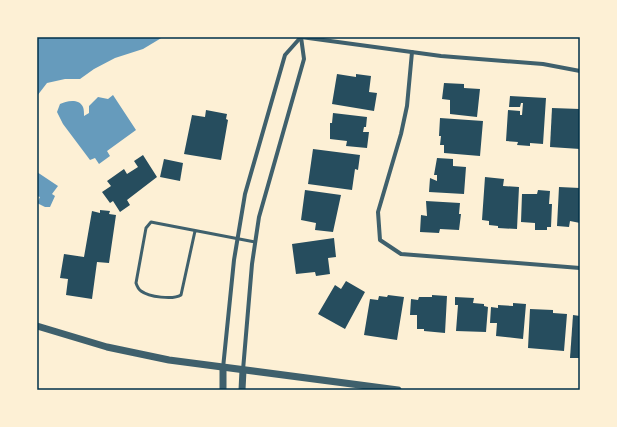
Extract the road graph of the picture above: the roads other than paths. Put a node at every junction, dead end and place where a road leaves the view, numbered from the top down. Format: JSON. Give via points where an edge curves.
{"nodes":[{"id":1,"x":301,"y":37,"type":"edge"},
{"id":2,"x":412,"y":52,"type":"junction"},
{"id":3,"x":580,"y":71,"type":"edge"},
{"id":4,"x":195,"y":230,"type":"junction"},
{"id":5,"x":237,"y":239,"type":"junction"},
{"id":6,"x":255,"y":242,"type":"junction"},
{"id":7,"x":580,"y":268,"type":"edge"},
{"id":8,"x":37,"y":326,"type":"edge"},
{"id":9,"x":223,"y":368,"type":"junction"},
{"id":10,"x":243,"y":370,"type":"junction"},
{"id":11,"x":223,"y":390,"type":"edge"},
{"id":12,"x":242,"y":390,"type":"edge"},
{"id":13,"x":398,"y":390,"type":"edge"}],
"edges":[{"from":1,"to":2,"type":"street"},
{"from":1,"to":5,"type":"street","via":[[286,56],[255,153]]},
{"from":1,"to":6,"type":"street","via":[[304,59],[268,181]]},
{"from":2,"to":3,"type":"street","via":[[543,64]]},
{"from":2,"to":7,"type":"street","via":[[407,106],[378,212],[380,240],[401,254]]},
{"from":4,"to":4,"type":"lane","via":[[150,222],[148,224],[136,283],[142,292],[173,298],[181,295]]},
{"from":4,"to":5,"type":"lane"},
{"from":5,"to":6,"type":"lane"},
{"from":5,"to":9,"type":"street"},
{"from":6,"to":10,"type":"street"},
{"from":8,"to":9,"type":"street","via":[[107,347]]},
{"from":9,"to":10,"type":"street"},
{"from":9,"to":11,"type":"street"},
{"from":10,"to":12,"type":"street"},
{"from":10,"to":13,"type":"street"}]}
